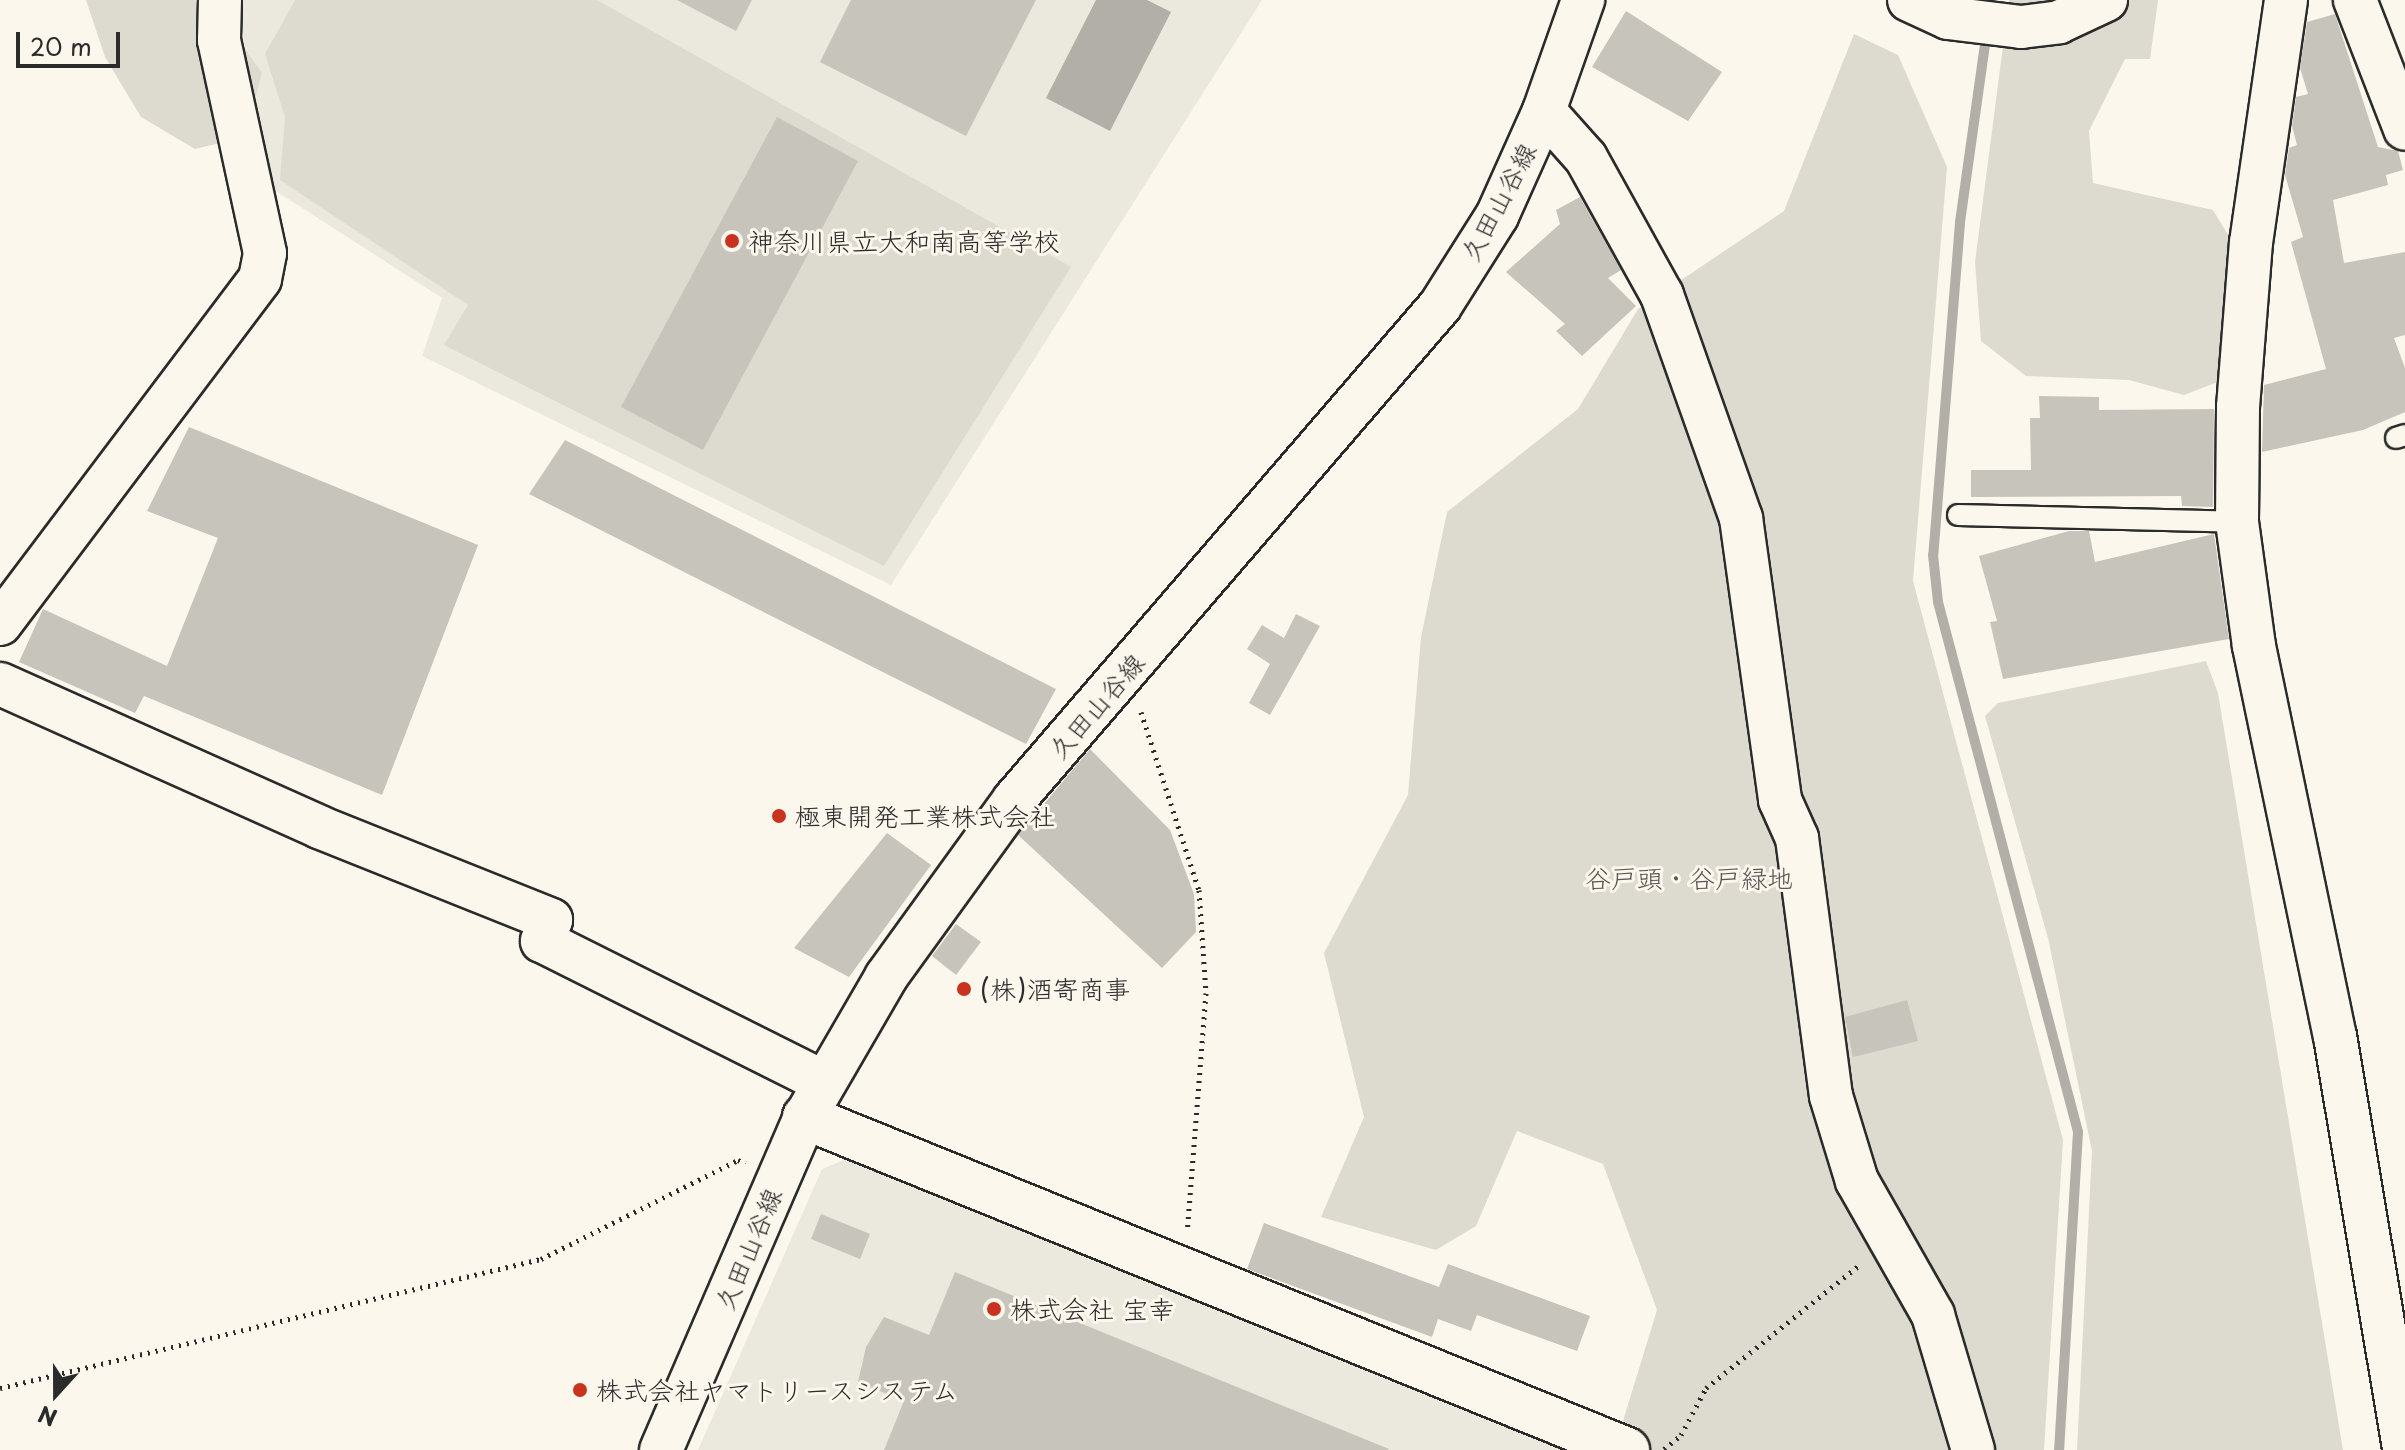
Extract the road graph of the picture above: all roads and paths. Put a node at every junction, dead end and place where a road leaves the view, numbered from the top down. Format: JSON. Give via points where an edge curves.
{"nodes":[{"id":1,"x":220,"y":0,"type":"edge"},
{"id":2,"x":1583,"y":0,"type":"edge"},
{"id":3,"x":1909,"y":0,"type":"edge"},
{"id":4,"x":2106,"y":0,"type":"edge"},
{"id":5,"x":2286,"y":0,"type":"edge"},
{"id":6,"x":2355,"y":0,"type":"edge"},
{"id":7,"x":1544,"y":111,"type":"junction"},
{"id":8,"x":2405,"y":129,"type":"edge"},
{"id":9,"x":1958,"y":515,"type":"dead end"},
{"id":10,"x":2237,"y":522,"type":"junction"},
{"id":11,"x":0,"y":624,"type":"edge"},
{"id":12,"x":1128,"y":670,"type":"junction"},
{"id":13,"x":0,"y":684,"type":"edge"},
{"id":14,"x":814,"y":1099,"type":"junction"},
{"id":15,"x":780,"y":1175,"type":"junction"},
{"id":16,"x":1889,"y":1241,"type":"junction"},
{"id":17,"x":1184,"y":1273,"type":"junction"},
{"id":18,"x":0,"y":1388,"type":"edge"},
{"id":19,"x":2403,"y":1433,"type":"edge"},
{"id":20,"x":661,"y":1450,"type":"edge"},
{"id":21,"x":1627,"y":1450,"type":"edge"},
{"id":22,"x":1663,"y":1450,"type":"edge"},
{"id":23,"x":1973,"y":1450,"type":"edge"}],
"edges":[{"from":1,"to":11,"type":"street","via":[[219,40],[265,253],[260,279]]},
{"from":2,"to":7,"type":"street","name":"久田山谷線"},
{"from":3,"to":4,"type":"street","via":[[1948,18],[2021,27],[2059,22]]},
{"from":5,"to":10,"type":"street","via":[[2251,242],[2238,407]]},
{"from":6,"to":8,"type":"street"},
{"from":7,"to":12,"type":"street","name":"久田山谷線","via":[[1497,216],[1440,306]]},
{"from":7,"to":16,"type":"street","via":[[1586,158],[1662,295],[1741,518],[1780,800],[1797,838],[1831,1096],[1857,1181]]},
{"from":9,"to":10,"type":"lane"},
{"from":10,"to":19,"type":"street","via":[[2254,646],[2335,1036]]},
{"from":12,"to":14,"type":"street","name":"久田山谷線","via":[[1014,800],[886,977]]},
{"from":12,"to":17,"type":"path","via":[[1199,890],[1206,993]]},
{"from":13,"to":14,"type":"street","via":[[319,827],[551,920],[542,941]]},
{"from":14,"to":15,"type":"street","name":"久田山谷線"},
{"from":14,"to":17,"type":"street"},
{"from":15,"to":18,"type":"path","via":[[738,1160],[541,1259]]},
{"from":15,"to":20,"type":"street","name":"久田山谷線"},
{"from":16,"to":22,"type":"path","via":[[1706,1388],[1681,1435]]},
{"from":16,"to":23,"type":"street","via":[[1933,1315]]},
{"from":17,"to":21,"type":"street"}]}
